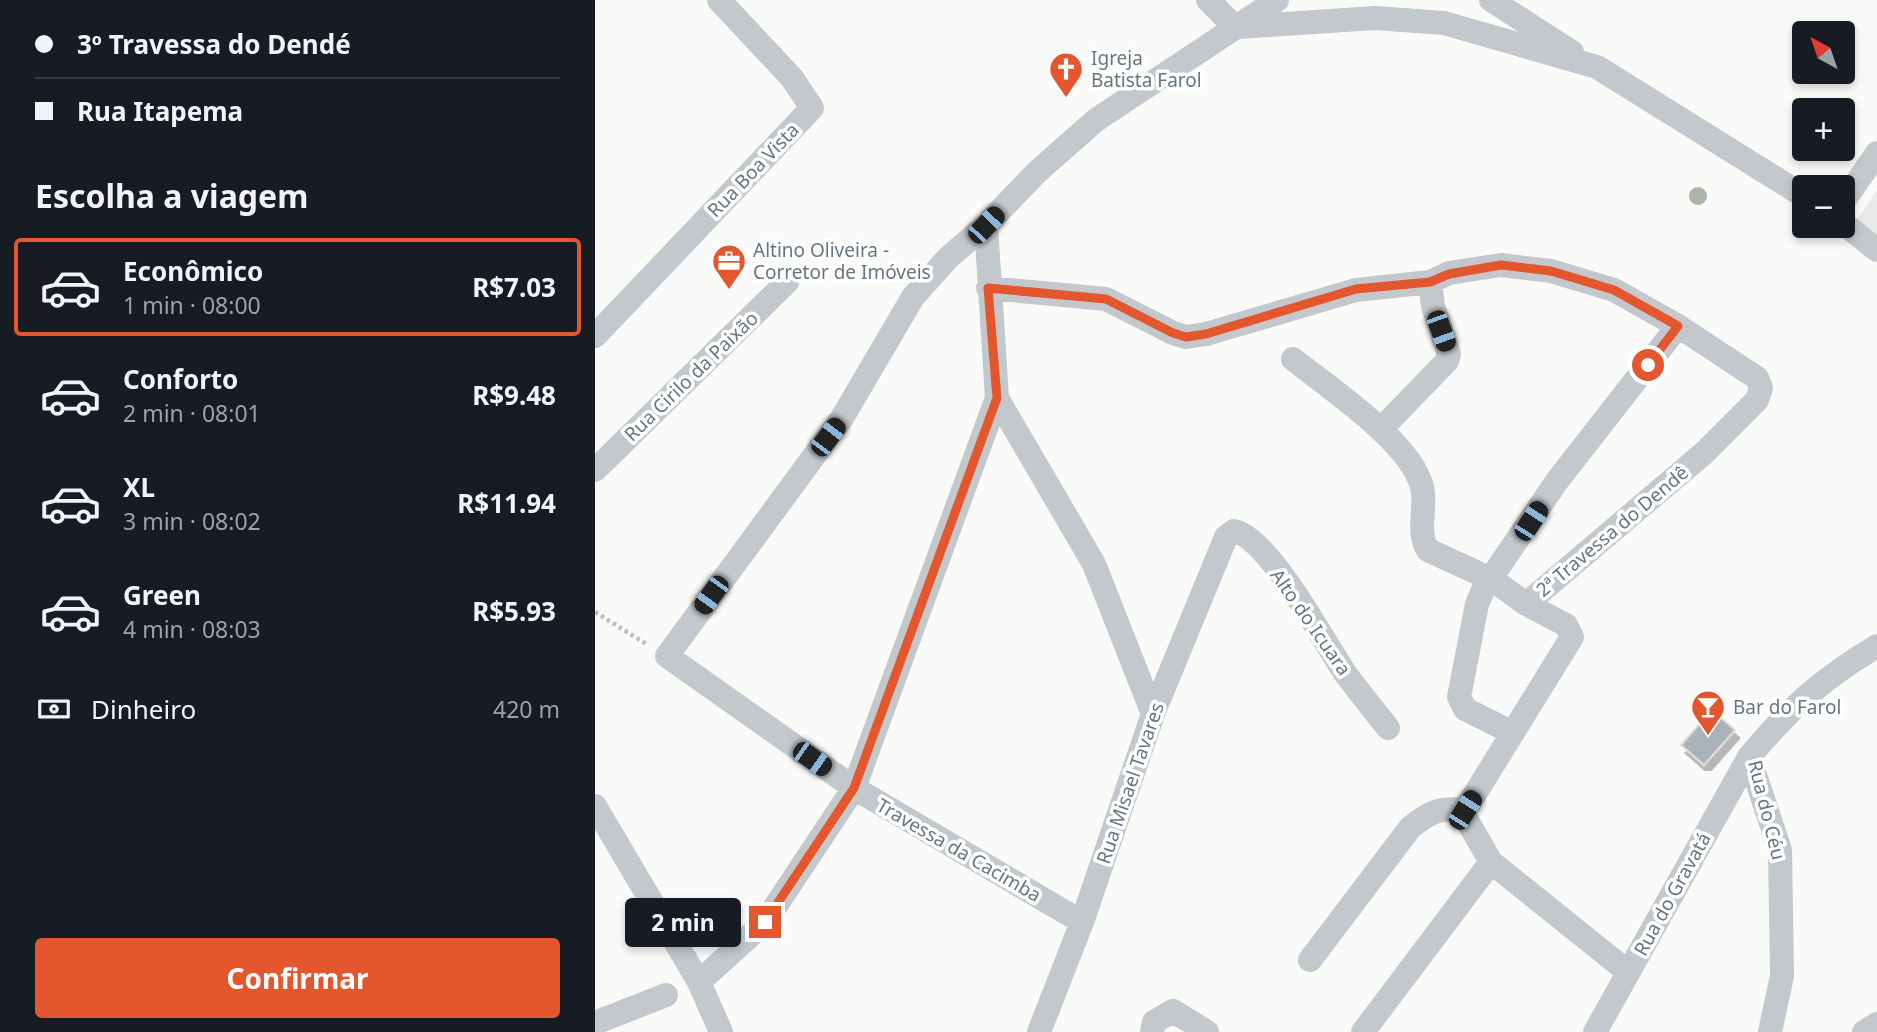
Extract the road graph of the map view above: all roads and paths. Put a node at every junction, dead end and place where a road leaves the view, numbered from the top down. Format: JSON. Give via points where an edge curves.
{"nodes":[{"id":1,"x":719,"y":0,"type":"edge"},
{"id":2,"x":1209,"y":0,"type":"edge"},
{"id":3,"x":1276,"y":0,"type":"edge"},
{"id":4,"x":1491,"y":0,"type":"edge"},
{"id":5,"x":1235,"y":27,"type":"junction"},
{"id":6,"x":1597,"y":68,"type":"junction"},
{"id":7,"x":1877,"y":153,"type":"edge"},
{"id":8,"x":1855,"y":185,"type":"edge"},
{"id":9,"x":1792,"y":189,"type":"edge"},
{"id":10,"x":986,"y":225,"type":"junction"},
{"id":11,"x":1855,"y":233,"type":"edge"},
{"id":12,"x":1877,"y":250,"type":"edge"},
{"id":13,"x":787,"y":282,"type":"dead end"},
{"id":14,"x":1430,"y":282,"type":"junction"},
{"id":15,"x":988,"y":288,"type":"junction"},
{"id":16,"x":1678,"y":326,"type":"junction"},
{"id":17,"x":596,"y":331,"type":"edge"},
{"id":18,"x":1293,"y":359,"type":"dead end"},
{"id":19,"x":997,"y":398,"type":"junction"},
{"id":20,"x":1381,"y":429,"type":"junction"},
{"id":21,"x":595,"y":470,"type":"edge"},
{"id":22,"x":1226,"y":537,"type":"joint"},
{"id":23,"x":1493,"y":580,"type":"junction"},
{"id":24,"x":1526,"y":604,"type":"junction"},
{"id":25,"x":595,"y":612,"type":"edge"},
{"id":26,"x":1877,"y":646,"type":"edge"},
{"id":27,"x":667,"y":656,"type":"junction"},
{"id":28,"x":1153,"y":714,"type":"junction"},
{"id":29,"x":1388,"y":728,"type":"dead end"},
{"id":30,"x":1513,"y":733,"type":"junction"},
{"id":31,"x":1749,"y":757,"type":"junction"},
{"id":32,"x":854,"y":788,"type":"junction"},
{"id":33,"x":595,"y":806,"type":"edge"},
{"id":34,"x":1465,"y":810,"type":"junction"},
{"id":35,"x":1485,"y":853,"type":"junction"},
{"id":36,"x":1082,"y":922,"type":"junction"},
{"id":37,"x":1310,"y":960,"type":"dead end"},
{"id":38,"x":1628,"y":972,"type":"junction"},
{"id":39,"x":699,"y":982,"type":"junction"},
{"id":40,"x":666,"y":995,"type":"dead end"},
{"id":41,"x":595,"y":1023,"type":"edge"},
{"id":42,"x":1877,"y":1024,"type":"edge"},
{"id":43,"x":721,"y":1032,"type":"edge"},
{"id":44,"x":1039,"y":1032,"type":"edge"},
{"id":45,"x":1152,"y":1032,"type":"edge"},
{"id":46,"x":1207,"y":1032,"type":"edge"},
{"id":47,"x":1363,"y":1032,"type":"edge"},
{"id":48,"x":1595,"y":1032,"type":"edge"},
{"id":49,"x":1770,"y":1032,"type":"edge"},
{"id":50,"x":1864,"y":1032,"type":"edge"}],
"edges":[{"from":1,"to":17,"type":"street","name":"Rua Boa Vista","via":[[792,78],[812,108]]},
{"from":2,"to":5,"type":"street"},
{"from":3,"to":5,"type":"street"},
{"from":4,"to":6,"type":"street"},
{"from":5,"to":6,"type":"street","via":[[1375,18],[1444,23]]},
{"from":5,"to":10,"type":"street","via":[[1096,120]]},
{"from":6,"to":9,"type":"street"},
{"from":7,"to":8,"type":"street"},
{"from":10,"to":15,"type":"street"},
{"from":10,"to":27,"type":"street","via":[[913,297],[842,418]]},
{"from":11,"to":12,"type":"street"},
{"from":13,"to":21,"type":"street","name":"Rua Cirilo da Paixão"},
{"from":14,"to":15,"type":"street","via":[[1356,289],[1186,337],[1106,299]]},
{"from":14,"to":16,"type":"street","via":[[1501,265],[1551,271],[1614,290]]},
{"from":14,"to":20,"type":"street","via":[[1447,361]]},
{"from":15,"to":19,"type":"street"},
{"from":16,"to":23,"type":"street","via":[[1557,481]]},
{"from":16,"to":24,"type":"street","name":"2ª Travessa do Dendê","via":[[1757,378],[1762,387],[1757,400],[1705,453]]},
{"from":18,"to":20,"type":"street"},
{"from":19,"to":28,"type":"street","via":[[1094,564]]},
{"from":19,"to":32,"type":"street"},
{"from":20,"to":23,"type":"street","name":"2ª Travessa do Dendê","via":[[1415,468],[1423,488],[1423,540],[1432,554]]},
{"from":22,"to":28,"type":"street","name":"Rua Misael Tavares"},
{"from":22,"to":29,"type":"street","name":"Alto do Icuara","via":[[1234,531],[1251,539],[1314,619],[1345,671]]},
{"from":23,"to":24,"type":"street","name":"2ª Travessa do Dendê"},
{"from":23,"to":30,"type":"street","via":[[1477,604],[1459,697],[1465,709]]},
{"from":24,"to":30,"type":"street","via":[[1566,625],[1572,637]]},
{"from":25,"to":27,"type":"path"},
{"from":26,"to":31,"type":"street","name":"Rua do Céu","via":[[1831,673]]},
{"from":27,"to":32,"type":"street","name":"Travessa da Cacimba"},
{"from":28,"to":36,"type":"street","name":"Rua Misael Tavares"},
{"from":30,"to":34,"type":"street"},
{"from":31,"to":38,"type":"street","name":"Rua do Gravatá"},
{"from":31,"to":49,"type":"street","name":"Rua do Céu","via":[[1780,850],[1782,976]]},
{"from":32,"to":36,"type":"street","name":"Travessa da Cacimba"},
{"from":32,"to":39,"type":"street","via":[[765,922]]},
{"from":33,"to":39,"type":"street"},
{"from":34,"to":35,"type":"street","via":[[1468,827]]},
{"from":34,"to":37,"type":"street","via":[[1427,813],[1410,828]]},
{"from":35,"to":38,"type":"street"},
{"from":35,"to":47,"type":"street"},
{"from":36,"to":44,"type":"street","name":"Rua Misael Tavares"},
{"from":38,"to":48,"type":"street","name":"Rua do Gravatá"},
{"from":39,"to":43,"type":"street"},
{"from":40,"to":41,"type":"street"},
{"from":42,"to":50,"type":"street"},
{"from":45,"to":46,"type":"street","via":[[1154,1022],[1173,1011]]}]}
